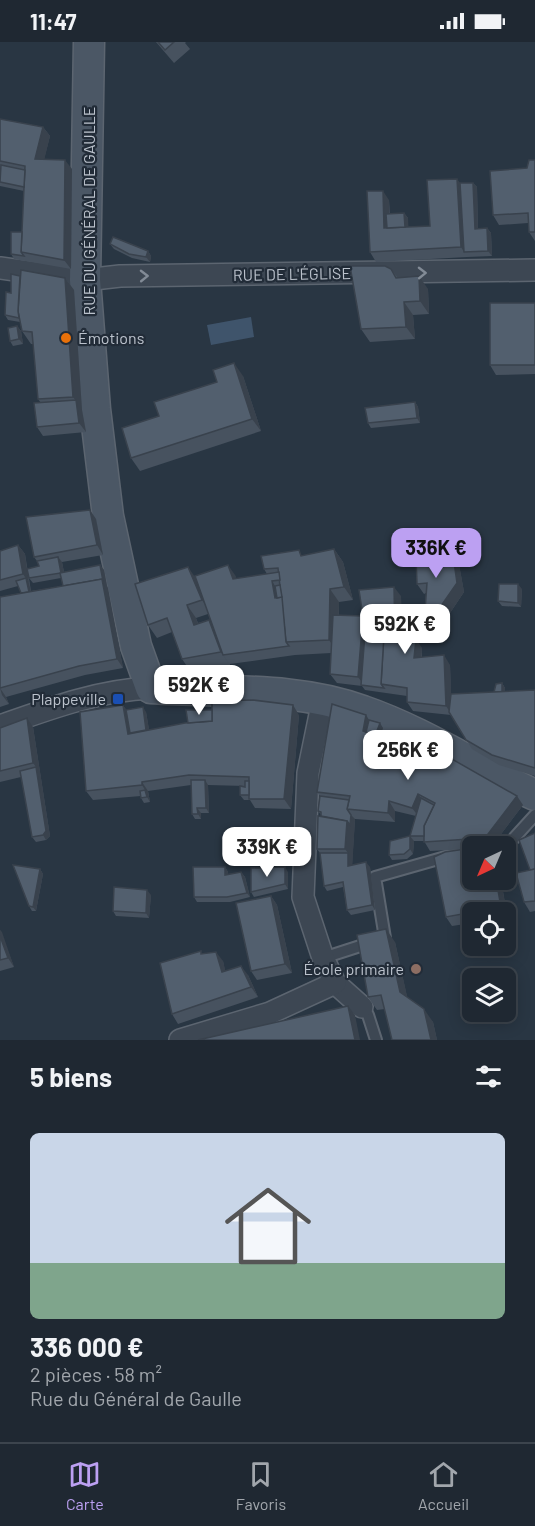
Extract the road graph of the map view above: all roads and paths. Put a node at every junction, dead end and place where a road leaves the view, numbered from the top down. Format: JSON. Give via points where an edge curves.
{"nodes":[{"id":1,"x":89,"y":42,"type":"edge"},
{"id":2,"x":0,"y":268,"type":"edge"},
{"id":3,"x":535,"y":270,"type":"edge"},
{"id":4,"x":85,"y":280,"type":"junction"},
{"id":5,"x":151,"y":688,"type":"junction"},
{"id":6,"x":323,"y":700,"type":"junction"},
{"id":7,"x":0,"y":726,"type":"edge"},
{"id":8,"x":535,"y":795,"type":"edge"},
{"id":9,"x":535,"y":815,"type":"edge"},
{"id":10,"x":516,"y":837,"type":"edge"},
{"id":11,"x":462,"y":855,"type":"edge"},
{"id":12,"x":323,"y":958,"type":"junction"},
{"id":13,"x":335,"y":983,"type":"junction"},
{"id":14,"x":362,"y":1007,"type":"joint"},
{"id":15,"x":180,"y":1040,"type":"edge"},
{"id":16,"x":376,"y":1040,"type":"edge"}],
"edges":[{"from":1,"to":4,"type":"street","name":"RUE DU GÉNÉRAL DE GAULLE"},
{"from":2,"to":4,"type":"street","name":"RUE DE L'ÉGLISE"},
{"from":4,"to":3,"type":"street","name":"RUE DE L'ÉGLISE","one_way":true,"via":[[120,276]]},
{"from":4,"to":5,"type":"street","name":"RUE DU GÉNÉRAL DE GAULLE","via":[[108,516],[136,646]]},
{"from":5,"to":6,"type":"street","via":[[253,691]]},
{"from":5,"to":7,"type":"street","via":[[123,689]]},
{"from":6,"to":8,"type":"street","via":[[401,726]]},
{"from":6,"to":12,"type":"street","via":[[308,773],[303,897]]},
{"from":9,"to":10,"type":"lane"},
{"from":11,"to":12,"type":"lane","via":[[375,877],[385,938]]},
{"from":12,"to":13,"type":"street"},
{"from":13,"to":14,"type":"street"},
{"from":13,"to":15,"type":"street","via":[[270,1013]]},
{"from":14,"to":16,"type":"lane"}]}
